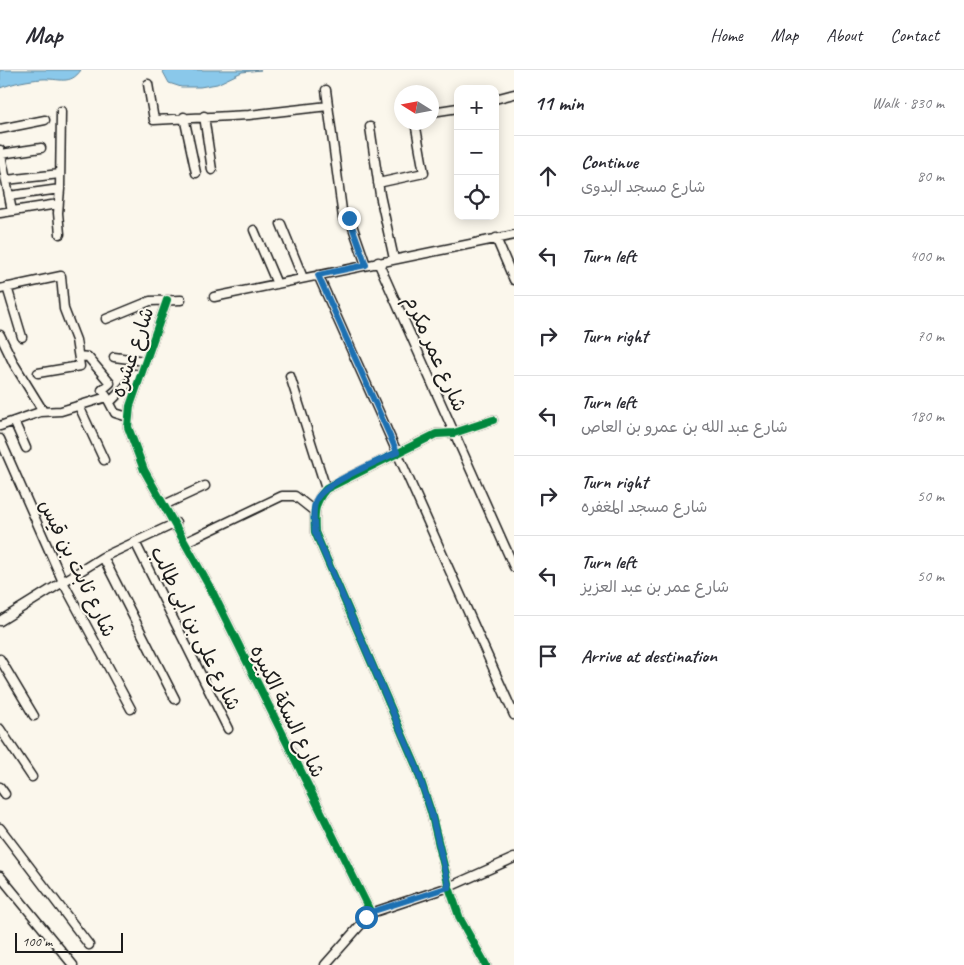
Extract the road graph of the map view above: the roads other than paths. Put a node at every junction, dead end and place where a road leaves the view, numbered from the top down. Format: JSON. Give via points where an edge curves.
{"nodes":[{"id":1,"x":148,"y":84,"type":"dead end"},
{"id":2,"x":326,"y":90,"type":"dead end"},
{"id":3,"x":514,"y":94,"type":"edge"},
{"id":4,"x":499,"y":98,"type":"edge"},
{"id":5,"x":328,"y":106,"type":"junction"},
{"id":6,"x":454,"y":109,"type":"edge"},
{"id":7,"x":61,"y":111,"type":"dead end"},
{"id":8,"x":439,"y":111,"type":"edge"},
{"id":9,"x":204,"y":116,"type":"junction"},
{"id":10,"x":184,"y":117,"type":"junction"},
{"id":11,"x":45,"y":120,"type":"dead end"},
{"id":12,"x":370,"y":127,"type":"dead end"},
{"id":13,"x":0,"y":130,"type":"edge"},
{"id":14,"x":417,"y":130,"type":"edge"},
{"id":15,"x":40,"y":148,"type":"dead end"},
{"id":16,"x":0,"y":152,"type":"edge"},
{"id":17,"x":212,"y":170,"type":"dead end"},
{"id":18,"x":196,"y":173,"type":"dead end"},
{"id":19,"x":60,"y":174,"type":"junction"},
{"id":20,"x":3,"y":180,"type":"edge"},
{"id":21,"x":378,"y":183,"type":"junction"},
{"id":22,"x":60,"y":189,"type":"junction"},
{"id":23,"x":9,"y":196,"type":"junction"},
{"id":24,"x":58,"y":204,"type":"junction"},
{"id":25,"x":12,"y":211,"type":"junction"},
{"id":26,"x":0,"y":213,"type":"edge"},
{"id":27,"x":281,"y":224,"type":"dead end"},
{"id":28,"x":254,"y":230,"type":"dead end"},
{"id":29,"x":60,"y":234,"type":"dead end"},
{"id":30,"x":514,"y":235,"type":"edge"},
{"id":31,"x":496,"y":238,"type":"junction"},
{"id":32,"x":394,"y":259,"type":"junction"},
{"id":33,"x":378,"y":262,"type":"junction"},
{"id":34,"x":366,"y":265,"type":"junction"},
{"id":35,"x":318,"y":275,"type":"junction"},
{"id":36,"x":303,"y":278,"type":"junction"},
{"id":37,"x":514,"y":280,"type":"edge"},
{"id":38,"x":277,"y":284,"type":"junction"},
{"id":39,"x":4,"y":288,"type":"edge"},
{"id":40,"x":214,"y":297,"type":"dead end"},
{"id":41,"x":167,"y":300,"type":"junction"},
{"id":42,"x":181,"y":300,"type":"dead end"},
{"id":43,"x":106,"y":319,"type":"dead end"},
{"id":44,"x":0,"y":335,"type":"edge"},
{"id":45,"x":22,"y":337,"type":"dead end"},
{"id":46,"x":79,"y":356,"type":"junction"},
{"id":47,"x":114,"y":357,"type":"dead end"},
{"id":48,"x":145,"y":361,"type":"junction"},
{"id":49,"x":38,"y":373,"type":"dead end"},
{"id":50,"x":135,"y":374,"type":"dead end"},
{"id":51,"x":290,"y":376,"type":"dead end"},
{"id":52,"x":104,"y":394,"type":"junction"},
{"id":53,"x":79,"y":406,"type":"junction"},
{"id":54,"x":44,"y":411,"type":"junction"},
{"id":55,"x":128,"y":417,"type":"junction"},
{"id":56,"x":493,"y":420,"type":"dead end"},
{"id":57,"x":14,"y":421,"type":"junction"},
{"id":58,"x":0,"y":426,"type":"edge"},
{"id":59,"x":454,"y":433,"type":"junction"},
{"id":60,"x":0,"y":439,"type":"edge"},
{"id":61,"x":26,"y":448,"type":"dead end"},
{"id":62,"x":397,"y":452,"type":"junction"},
{"id":63,"x":104,"y":460,"type":"dead end"},
{"id":64,"x":204,"y":486,"type":"dead end"},
{"id":65,"x":326,"y":489,"type":"junction"},
{"id":66,"x":164,"y":505,"type":"junction"},
{"id":67,"x":314,"y":511,"type":"junction"},
{"id":68,"x":176,"y":523,"type":"junction"},
{"id":69,"x":135,"y":542,"type":"junction"},
{"id":70,"x":186,"y":542,"type":"junction"},
{"id":71,"x":103,"y":557,"type":"junction"},
{"id":72,"x":514,"y":567,"type":"edge"},
{"id":73,"x":64,"y":582,"type":"junction"},
{"id":74,"x":0,"y":621,"type":"edge"},
{"id":75,"x":0,"y":659,"type":"edge"},
{"id":76,"x":175,"y":699,"type":"dead end"},
{"id":77,"x":130,"y":710,"type":"dead end"},
{"id":78,"x":34,"y":716,"type":"dead end"},
{"id":79,"x":514,"y":716,"type":"edge"},
{"id":80,"x":0,"y":729,"type":"edge"},
{"id":81,"x":228,"y":729,"type":"dead end"},
{"id":82,"x":32,"y":777,"type":"dead end"},
{"id":83,"x":0,"y":828,"type":"edge"},
{"id":84,"x":514,"y":858,"type":"edge"},
{"id":85,"x":0,"y":876,"type":"edge"},
{"id":86,"x":449,"y":887,"type":"junction"},
{"id":87,"x":371,"y":913,"type":"junction"},
{"id":88,"x":89,"y":945,"type":"dead end"},
{"id":89,"x":73,"y":965,"type":"edge"},
{"id":90,"x":325,"y":965,"type":"edge"},
{"id":91,"x":486,"y":965,"type":"edge"}],
"edges":[{"from":1,"to":10,"type":"street","via":[[154,120]]},
{"from":2,"to":5,"type":"street"},
{"from":3,"to":4,"type":"street"},
{"from":5,"to":9,"type":"street"},
{"from":5,"to":34,"type":"street","via":[[343,218],[350,219]]},
{"from":6,"to":8,"type":"street"},
{"from":7,"to":19,"type":"street"},
{"from":9,"to":10,"type":"street"},
{"from":9,"to":17,"type":"street"},
{"from":10,"to":18,"type":"street"},
{"from":11,"to":13,"type":"street"},
{"from":12,"to":21,"type":"street"},
{"from":14,"to":21,"type":"street","via":[[424,173]]},
{"from":15,"to":16,"type":"street"},
{"from":16,"to":20,"type":"street"},
{"from":19,"to":20,"type":"street"},
{"from":19,"to":22,"type":"street"},
{"from":20,"to":23,"type":"street"},
{"from":21,"to":32,"type":"street"},
{"from":22,"to":23,"type":"street"},
{"from":22,"to":24,"type":"street"},
{"from":23,"to":25,"type":"street"},
{"from":24,"to":25,"type":"street"},
{"from":24,"to":29,"type":"street"},
{"from":25,"to":26,"type":"street"},
{"from":27,"to":36,"type":"street"},
{"from":28,"to":38,"type":"street"},
{"from":30,"to":31,"type":"street"},
{"from":31,"to":32,"type":"street"},
{"from":31,"to":37,"type":"street"},
{"from":32,"to":33,"type":"street"},
{"from":33,"to":34,"type":"street"},
{"from":33,"to":59,"type":"street","name":"شارع عمر مكرم"},
{"from":34,"to":35,"type":"street"},
{"from":35,"to":36,"type":"street"},
{"from":35,"to":62,"type":"street"},
{"from":36,"to":38,"type":"street"},
{"from":38,"to":40,"type":"street"},
{"from":39,"to":45,"type":"street"},
{"from":39,"to":46,"type":"street","via":[[61,276],[64,309],[74,332]]},
{"from":41,"to":42,"type":"street"},
{"from":41,"to":43,"type":"street","via":[[150,301]]},
{"from":41,"to":48,"type":"street","name":"شارع عشره"},
{"from":44,"to":54,"type":"street","via":[[10,358]]},
{"from":46,"to":49,"type":"street","via":[[78,368]]},
{"from":46,"to":52,"type":"street","via":[[88,357],[110,383]]},
{"from":47,"to":48,"type":"street"},
{"from":48,"to":55,"type":"street","name":"شارع عشره"},
{"from":50,"to":52,"type":"street","via":[[124,388]]},
{"from":51,"to":65,"type":"street"},
{"from":52,"to":53,"type":"street"},
{"from":52,"to":55,"type":"street","via":[[115,413]]},
{"from":53,"to":54,"type":"street"},
{"from":53,"to":63,"type":"street"},
{"from":54,"to":57,"type":"street"},
{"from":55,"to":66,"type":"street","name":"شارع عشره","via":[[130,438]]},
{"from":56,"to":59,"type":"street"},
{"from":57,"to":58,"type":"street"},
{"from":57,"to":61,"type":"street"},
{"from":59,"to":62,"type":"street","via":[[436,434]]},
{"from":59,"to":72,"type":"street","name":"شارع عمر مكرم"},
{"from":60,"to":73,"type":"street","name":"شارع ثابت بن قيس"},
{"from":62,"to":65,"type":"street"},
{"from":62,"to":79,"type":"street"},
{"from":64,"to":66,"type":"street"},
{"from":65,"to":67,"type":"street","via":[[317,500]]},
{"from":66,"to":68,"type":"street","name":"شارع عشره"},
{"from":67,"to":70,"type":"street","via":[[295,496],[282,496]]},
{"from":67,"to":86,"type":"street","via":[[315,532],[416,766]]},
{"from":68,"to":69,"type":"street"},
{"from":68,"to":70,"type":"street","name":"شارع السكة الكبيره"},
{"from":69,"to":71,"type":"street"},
{"from":69,"to":81,"type":"street","name":"شارع على بن ابى طالب"},
{"from":70,"to":87,"type":"street","name":"شارع السكة الكبيره"},
{"from":71,"to":73,"type":"street"},
{"from":71,"to":76,"type":"street"},
{"from":73,"to":74,"type":"street"},
{"from":73,"to":77,"type":"street","name":"شارع ثابت بن قيس"},
{"from":75,"to":78,"type":"street"},
{"from":80,"to":82,"type":"street"},
{"from":83,"to":88,"type":"street"},
{"from":84,"to":86,"type":"street"},
{"from":85,"to":89,"type":"street"},
{"from":86,"to":87,"type":"street"},
{"from":86,"to":91,"type":"street","via":[[460,919]]},
{"from":87,"to":90,"type":"street"}]}
